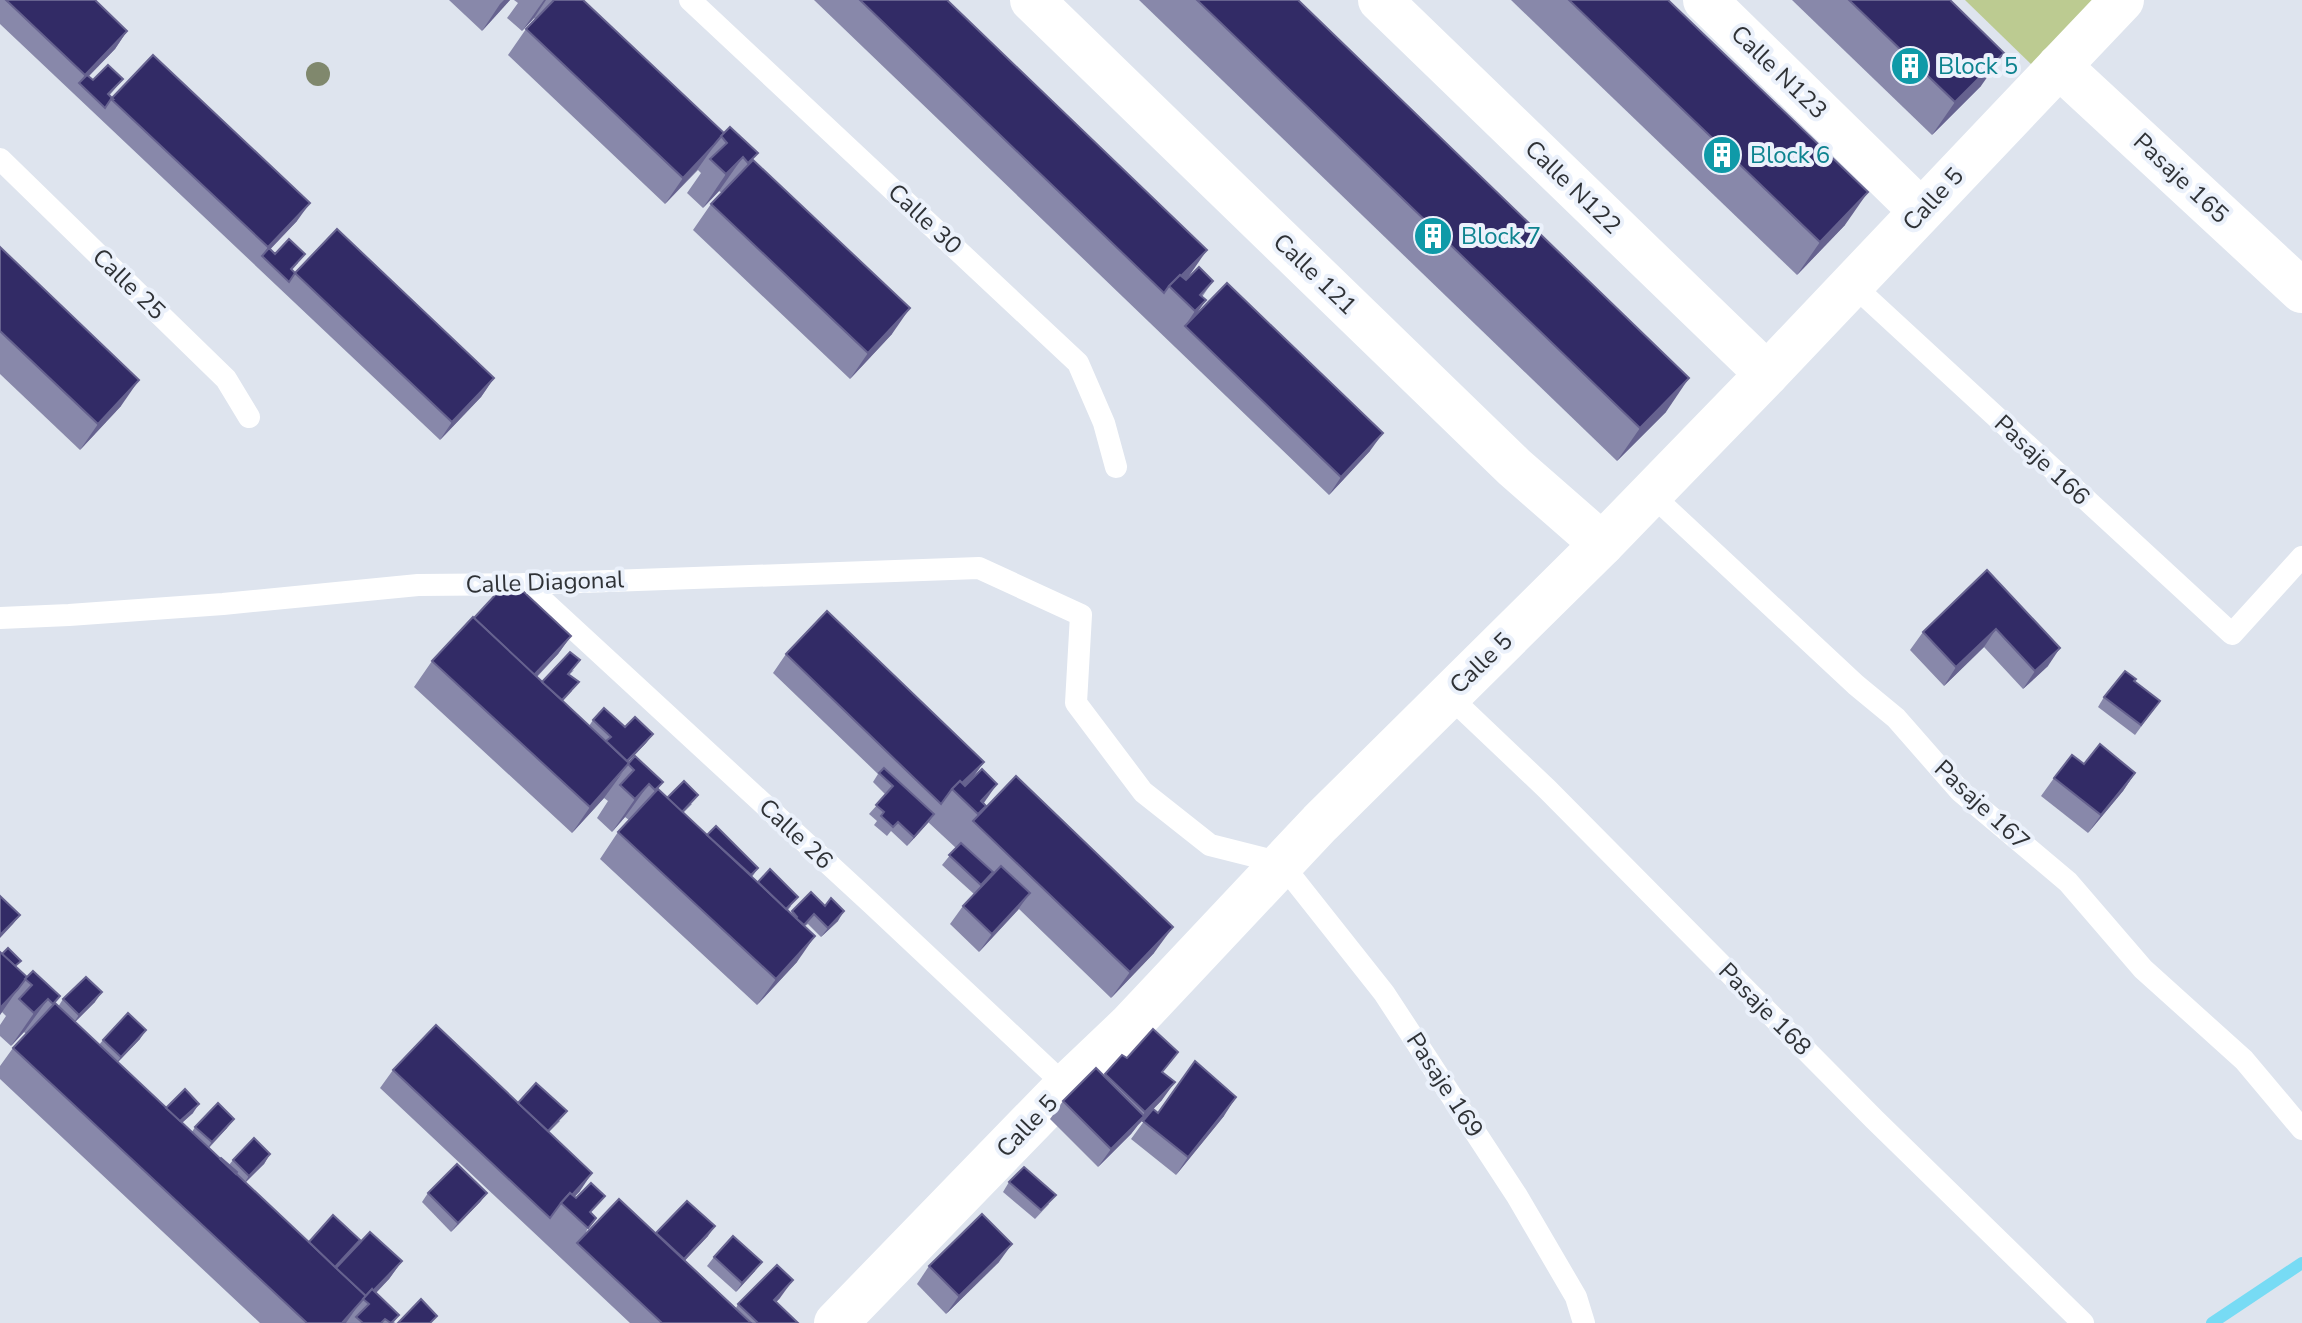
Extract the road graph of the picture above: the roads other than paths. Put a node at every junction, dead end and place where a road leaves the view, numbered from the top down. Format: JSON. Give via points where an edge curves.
{"nodes":[{"id":1,"x":690,"y":0,"type":"edge"},
{"id":2,"x":1032,"y":0,"type":"edge"},
{"id":3,"x":1380,"y":0,"type":"edge"},
{"id":4,"x":1705,"y":0,"type":"edge"},
{"id":5,"x":2122,"y":0,"type":"edge"},
{"id":6,"x":2059,"y":66,"type":"junction"},
{"id":7,"x":0,"y":159,"type":"edge"},
{"id":8,"x":1921,"y":211,"type":"junction"},
{"id":9,"x":1852,"y":284,"type":"junction"},
{"id":10,"x":2302,"y":291,"type":"edge"},
{"id":11,"x":1767,"y":374,"type":"junction"},
{"id":12,"x":249,"y":417,"type":"dead end"},
{"id":13,"x":1116,"y":467,"type":"dead end"},
{"id":14,"x":1650,"y":493,"type":"junction"},
{"id":15,"x":1602,"y":544,"type":"junction"},
{"id":16,"x":2302,"y":557,"type":"edge"},
{"id":17,"x":525,"y":584,"type":"junction"},
{"id":18,"x":0,"y":618,"type":"edge"},
{"id":19,"x":1448,"y":695,"type":"junction"},
{"id":20,"x":1281,"y":863,"type":"junction"},
{"id":21,"x":1066,"y":1086,"type":"junction"},
{"id":22,"x":2302,"y":1129,"type":"edge"},
{"id":23,"x":836,"y":1323,"type":"edge"},
{"id":24,"x":1584,"y":1323,"type":"edge"},
{"id":25,"x":2083,"y":1323,"type":"edge"}],
"edges":[{"from":1,"to":13,"type":"lane","name":"Calle 30","via":[[1078,363]]},
{"from":2,"to":15,"type":"street","name":"Calle 121","via":[[1505,458]]},
{"from":3,"to":11,"type":"street","name":"Calle N122"},
{"from":4,"to":8,"type":"street","name":"Calle N123"},
{"from":5,"to":6,"type":"street","name":"Calle 5"},
{"from":6,"to":8,"type":"street","name":"Calle 5"},
{"from":6,"to":10,"type":"street","name":"Pasaje 165"},
{"from":7,"to":12,"type":"lane","name":"Calle 25","via":[[226,379]]},
{"from":8,"to":9,"type":"street","name":"Calle 5"},
{"from":9,"to":11,"type":"street","name":"Calle 5"},
{"from":9,"to":16,"type":"lane","name":"Pasaje 166","via":[[2232,634]]},
{"from":11,"to":14,"type":"street","name":"Calle 5"},
{"from":14,"to":15,"type":"street","name":"Calle 5"},
{"from":14,"to":22,"type":"lane","name":"Pasaje 167","via":[[1896,718],[1960,791],[2068,882],[2143,969],[2244,1060]]},
{"from":15,"to":19,"type":"street","name":"Calle 5"},
{"from":17,"to":18,"type":"lane","name":"Calle Diagonal","via":[[418,585],[207,606]]},
{"from":17,"to":20,"type":"lane","name":"Calle Diagonal","via":[[979,568],[1081,615],[1076,703],[1143,792],[1210,845]]},
{"from":17,"to":21,"type":"lane","name":"Calle 26"},
{"from":19,"to":20,"type":"street","name":"Calle 5"},
{"from":19,"to":25,"type":"lane","name":"Pasaje 168"},
{"from":20,"to":21,"type":"street","name":"Calle 5"},
{"from":20,"to":24,"type":"lane","name":"Pasaje 169","via":[[1384,993],[1517,1196],[1576,1297]]},
{"from":21,"to":23,"type":"street","name":"Calle 5"}]}
